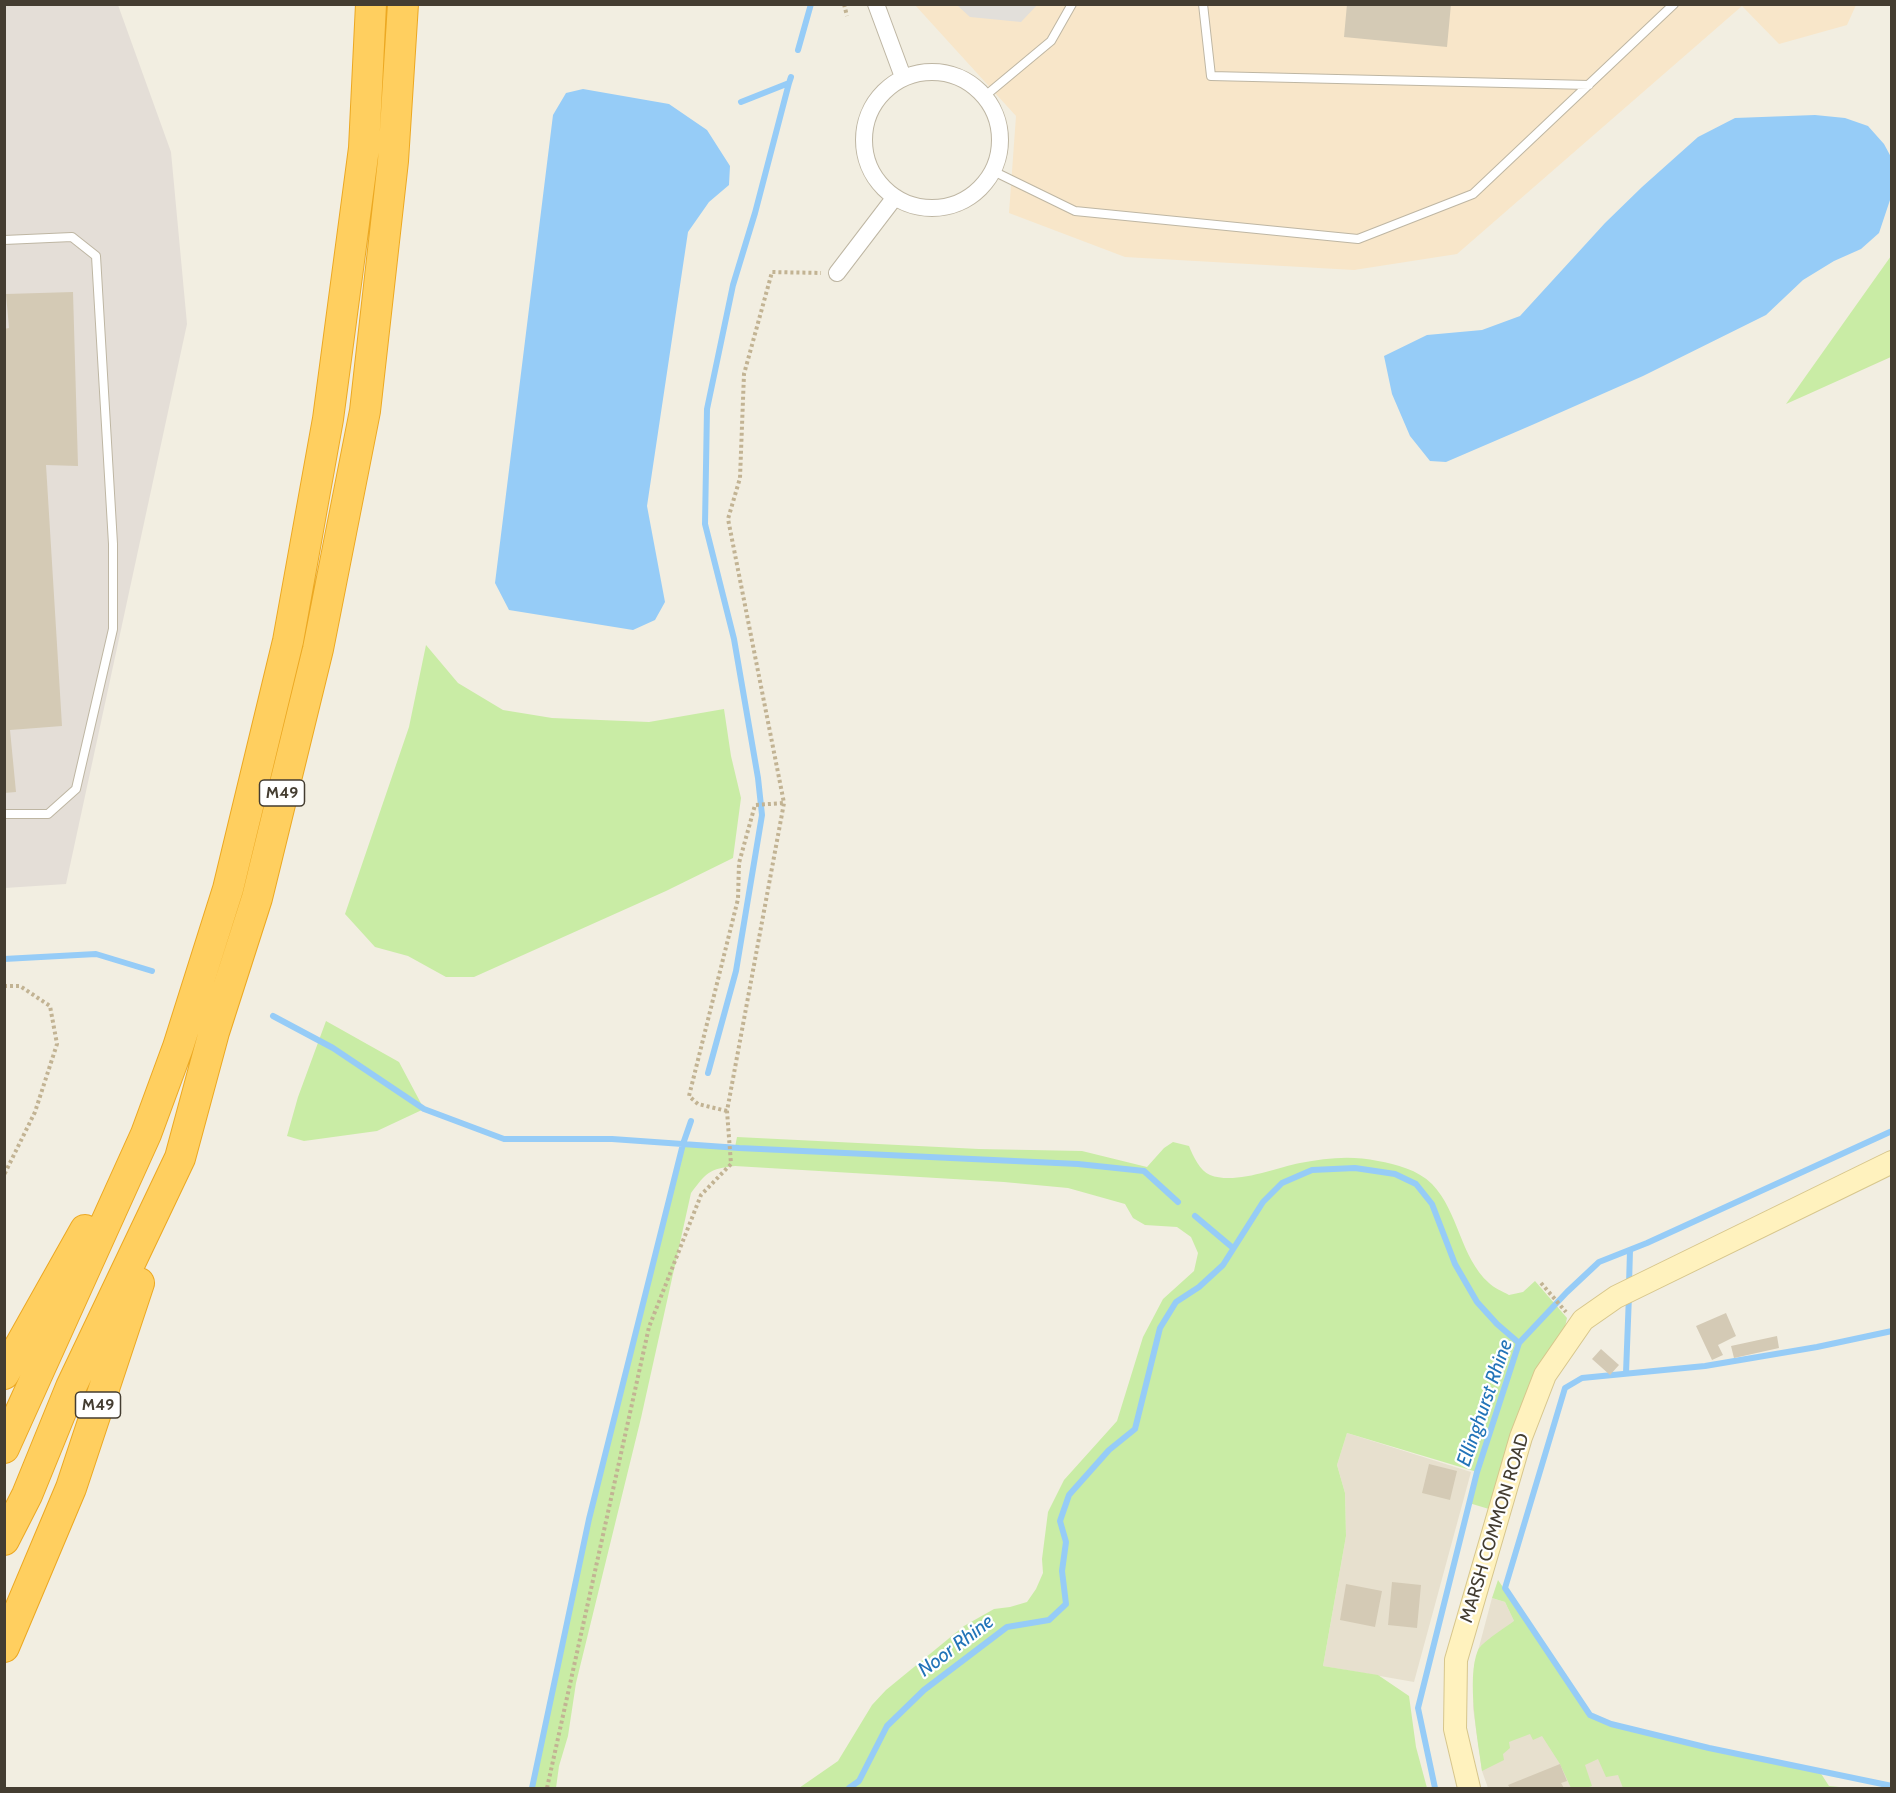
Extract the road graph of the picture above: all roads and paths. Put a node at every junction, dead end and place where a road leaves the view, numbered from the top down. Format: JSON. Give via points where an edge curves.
{"nodes":[{"id":1,"x":371,"y":4,"type":"edge"},
{"id":2,"x":403,"y":4,"type":"edge"},
{"id":3,"x":844,"y":4,"type":"edge"},
{"id":4,"x":876,"y":4,"type":"edge"},
{"id":5,"x":1072,"y":4,"type":"edge"},
{"id":6,"x":1203,"y":4,"type":"edge"},
{"id":7,"x":1674,"y":4,"type":"edge"},
{"id":8,"x":847,"y":16,"type":"dead end"},
{"id":9,"x":903,"y":77,"type":"junction"},
{"id":10,"x":1589,"y":85,"type":"junction"},
{"id":11,"x":985,"y":96,"type":"junction"},
{"id":12,"x":993,"y":171,"type":"junction"},
{"id":13,"x":895,"y":197,"type":"junction"},
{"id":14,"x":4,"y":240,"type":"edge"},
{"id":15,"x":837,"y":273,"type":"joint"},
{"id":16,"x":784,"y":803,"type":"junction"},
{"id":17,"x":4,"y":814,"type":"edge"},
{"id":18,"x":4,"y":986,"type":"edge"},
{"id":19,"x":178,"y":1047,"type":"junction"},
{"id":20,"x":727,"y":1111,"type":"junction"},
{"id":21,"x":180,"y":1158,"type":"junction"},
{"id":22,"x":1892,"y":1162,"type":"edge"},
{"id":23,"x":4,"y":1174,"type":"edge"},
{"id":24,"x":1541,"y":1283,"type":"dead end"},
{"id":25,"x":1566,"y":1311,"type":"dead end"},
{"id":26,"x":4,"y":1374,"type":"edge"},
{"id":27,"x":4,"y":1448,"type":"edge"},
{"id":28,"x":4,"y":1540,"type":"edge"},
{"id":29,"x":4,"y":1647,"type":"edge"},
{"id":30,"x":547,"y":1788,"type":"edge"},
{"id":31,"x":1469,"y":1788,"type":"edge"}],
"edges":[{"from":1,"to":19,"type":"highway","number":"M49","via":[[364,148],[328,419],[288,641],[228,889]]},
{"from":2,"to":21,"type":"highway","number":"M49","via":[[393,161],[365,411],[318,649],[257,898],[214,1032]]},
{"from":3,"to":8,"type":"path"},
{"from":4,"to":9,"type":"street"},
{"from":5,"to":11,"type":"lane","via":[[1052,41]]},
{"from":6,"to":10,"type":"lane","via":[[1211,76]]},
{"from":7,"to":10,"type":"lane"},
{"from":9,"to":11,"type":"street","via":[[947,73],[968,81]]},
{"from":9,"to":13,"type":"street","via":[[873,105],[865,124],[863,145],[868,165],[879,183]]},
{"from":10,"to":12,"type":"lane","via":[[1473,194],[1358,239],[1075,211]]},
{"from":11,"to":12,"type":"street","via":[[1000,132],[1000,152]]},
{"from":12,"to":13,"type":"street","via":[[980,190],[961,202],[939,208],[916,207]]},
{"from":13,"to":15,"type":"street"},
{"from":14,"to":17,"type":"lane","via":[[72,237],[96,256],[113,544],[113,628],[76,789],[48,813]]},
{"from":15,"to":16,"type":"path","via":[[772,273],[744,374],[740,478],[728,519]]},
{"from":16,"to":20,"type":"path"},
{"from":16,"to":20,"type":"path","via":[[755,805],[739,863],[738,899],[689,1096],[698,1104]]},
{"from":18,"to":23,"type":"path","via":[[20,986],[50,1006],[57,1044],[35,1112]]},
{"from":19,"to":26,"type":"highway","number":"M49","via":[[82,1236]]},
{"from":19,"to":27,"type":"highway","number":"M49","via":[[146,1134]]},
{"from":20,"to":30,"type":"path","via":[[731,1164],[701,1195],[649,1327]]},
{"from":21,"to":28,"type":"highway","number":"M49","via":[[71,1387],[27,1495]]},
{"from":21,"to":29,"type":"highway","number":"M49","via":[[70,1488]]},
{"from":22,"to":31,"type":"main road","name":"MARSH COMMON ROAD","via":[[1616,1297],[1583,1320],[1545,1375],[1521,1437],[1456,1660],[1455,1728]]},
{"from":24,"to":25,"type":"path"}]}
